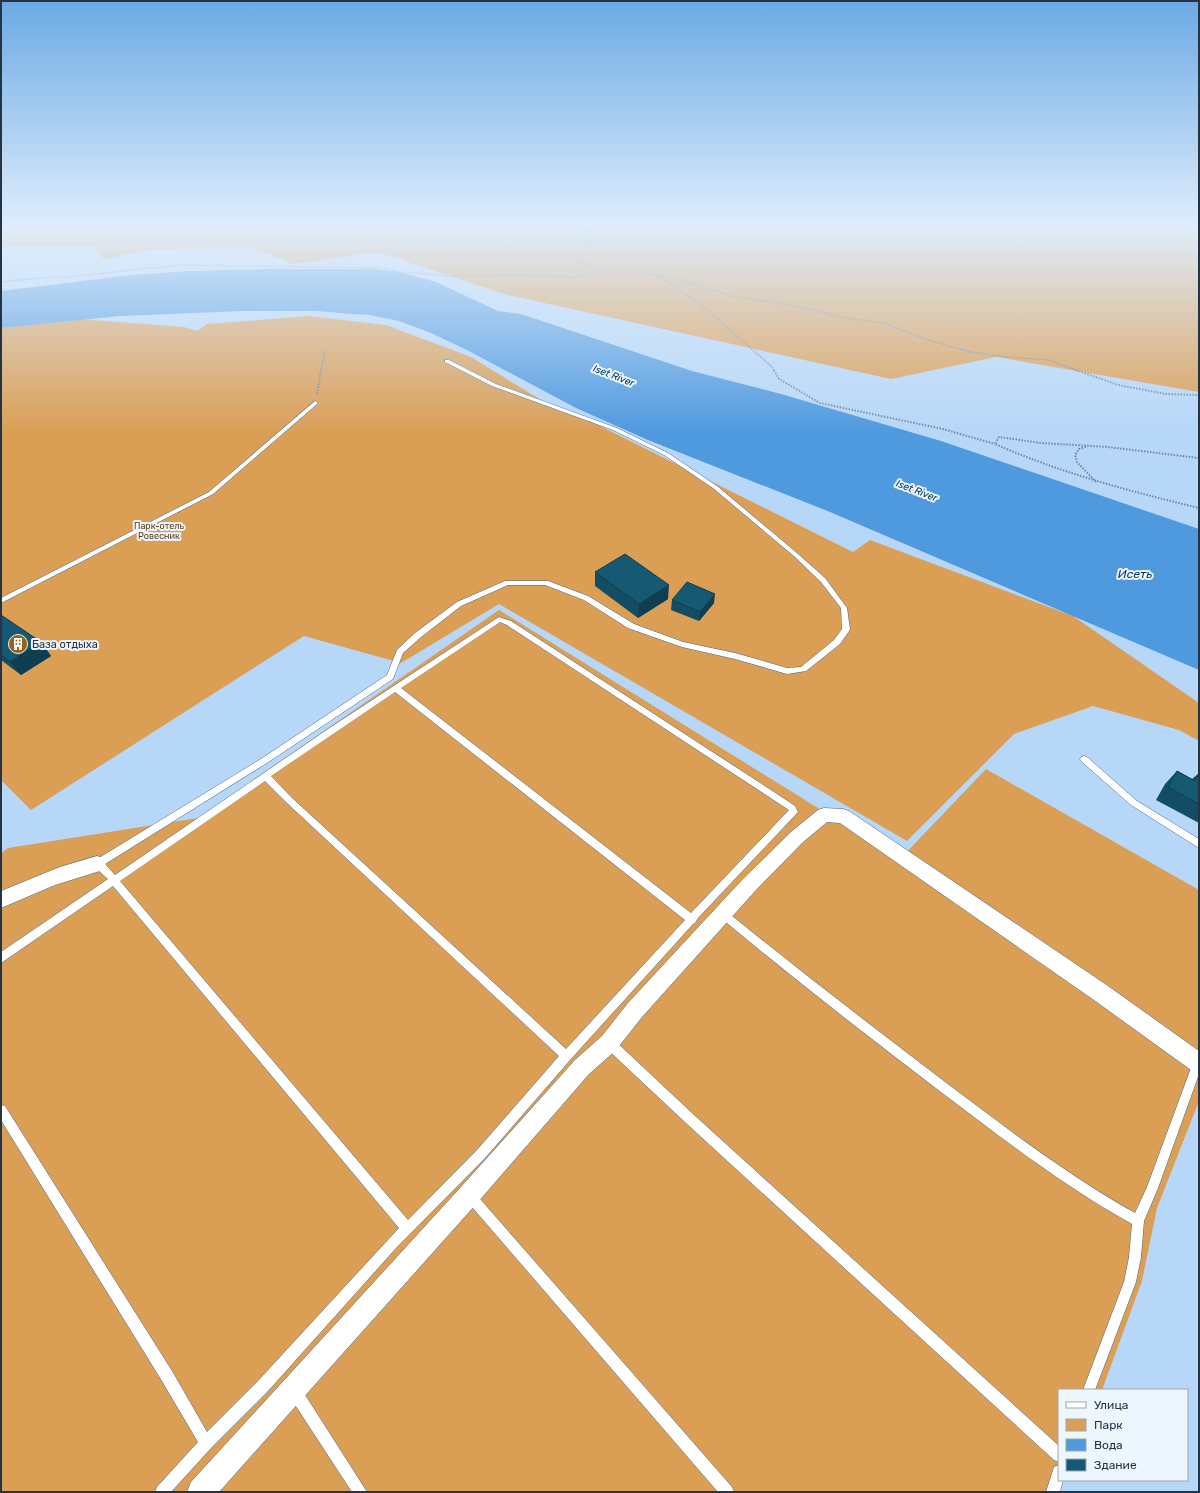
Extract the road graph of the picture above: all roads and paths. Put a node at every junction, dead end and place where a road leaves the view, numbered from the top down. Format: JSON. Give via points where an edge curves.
{"nodes":[{"id":1,"x":685,"y":294,"type":"edge"},
{"id":2,"x":725,"y":294,"type":"edge"},
{"id":3,"x":336,"y":312,"type":"dead end"},
{"id":4,"x":355,"y":314,"type":"dead end"},
{"id":5,"x":325,"y":350,"type":"dead end"},
{"id":6,"x":447,"y":361,"type":"dead end"},
{"id":7,"x":1199,"y":395,"type":"edge"},
{"id":8,"x":315,"y":403,"type":"joint"},
{"id":9,"x":995,"y":444,"type":"junction"},
{"id":10,"x":1088,"y":446,"type":"junction"},
{"id":11,"x":1199,"y":458,"type":"edge"},
{"id":12,"x":1097,"y":483,"type":"junction"},
{"id":13,"x":1199,"y":508,"type":"edge"},
{"id":14,"x":1,"y":601,"type":"edge"},
{"id":15,"x":396,"y":689,"type":"junction"},
{"id":16,"x":1084,"y":759,"type":"dead end"},
{"id":17,"x":266,"y":776,"type":"junction"},
{"id":18,"x":1199,"y":844,"type":"edge"},
{"id":19,"x":97,"y":864,"type":"junction"},
{"id":20,"x":113,"y":880,"type":"junction"},
{"id":21,"x":1,"y":900,"type":"edge"},
{"id":22,"x":724,"y":915,"type":"junction"},
{"id":23,"x":692,"y":920,"type":"junction"},
{"id":24,"x":1,"y":958,"type":"edge"},
{"id":25,"x":609,"y":1043,"type":"junction"},
{"id":26,"x":566,"y":1056,"type":"junction"},
{"id":27,"x":1198,"y":1062,"type":"edge"},
{"id":28,"x":1,"y":1110,"type":"edge"},
{"id":29,"x":469,"y":1195,"type":"junction"},
{"id":30,"x":1138,"y":1221,"type":"junction"},
{"id":31,"x":407,"y":1228,"type":"junction"},
{"id":32,"x":1089,"y":1389,"type":"edge"},
{"id":33,"x":294,"y":1390,"type":"junction"},
{"id":34,"x":206,"y":1443,"type":"junction"},
{"id":35,"x":1058,"y":1454,"type":"edge"},
{"id":36,"x":1058,"y":1475,"type":"edge"},
{"id":37,"x":162,"y":1492,"type":"edge"},
{"id":38,"x":201,"y":1492,"type":"edge"},
{"id":39,"x":360,"y":1492,"type":"edge"},
{"id":40,"x":727,"y":1492,"type":"edge"},
{"id":41,"x":1053,"y":1492,"type":"edge"}],
"edges":[{"from":1,"to":9,"type":"path","via":[[704,307],[772,367],[779,379],[820,403],[943,429]]},
{"from":2,"to":7,"type":"path","via":[[884,323],[924,339],[970,352],[1049,360],[1118,385],[1166,394]]},
{"from":3,"to":4,"type":"path"},
{"from":5,"to":8,"type":"path"},
{"from":6,"to":19,"type":"lane","via":[[494,385],[615,429],[666,454],[715,487],[823,580],[844,608],[846,629],[837,642],[803,669],[787,671],[682,644],[631,626],[586,598],[546,583],[507,583],[459,604],[418,635],[400,652],[390,676],[384,681],[264,761]]},
{"from":8,"to":14,"type":"lane","via":[[211,493]]},
{"from":9,"to":10,"type":"path","via":[[999,437]]},
{"from":9,"to":12,"type":"path"},
{"from":10,"to":11,"type":"path"},
{"from":10,"to":12,"type":"path","via":[[1078,450],[1075,455],[1077,462]]},
{"from":12,"to":13,"type":"path"},
{"from":15,"to":17,"type":"lane"},
{"from":15,"to":23,"type":"lane"},
{"from":15,"to":23,"type":"lane","via":[[499,619],[598,680],[792,808],[794,812]]},
{"from":16,"to":18,"type":"lane","via":[[1134,803]]},
{"from":17,"to":20,"type":"lane"},
{"from":17,"to":26,"type":"lane"},
{"from":19,"to":20,"type":"lane","via":[[104,868]]},
{"from":19,"to":21,"type":"street","via":[[71,870]]},
{"from":20,"to":24,"type":"lane"},
{"from":20,"to":31,"type":"lane"},
{"from":22,"to":25,"type":"street","via":[[635,1010]]},
{"from":22,"to":27,"type":"street","via":[[749,885],[791,843],[824,815],[843,816]]},
{"from":22,"to":30,"type":"lane","via":[[829,1001],[988,1121],[1104,1203]]},
{"from":23,"to":26,"type":"lane"},
{"from":25,"to":29,"type":"street","via":[[582,1067]]},
{"from":25,"to":35,"type":"lane"},
{"from":26,"to":31,"type":"lane","via":[[481,1154]]},
{"from":27,"to":30,"type":"lane"},
{"from":28,"to":34,"type":"lane"},
{"from":29,"to":33,"type":"street"},
{"from":29,"to":40,"type":"lane"},
{"from":30,"to":32,"type":"lane","via":[[1130,1282]]},
{"from":31,"to":34,"type":"lane","via":[[263,1386]]},
{"from":33,"to":38,"type":"street"},
{"from":33,"to":39,"type":"lane"},
{"from":34,"to":37,"type":"lane"},
{"from":36,"to":41,"type":"lane"}]}
